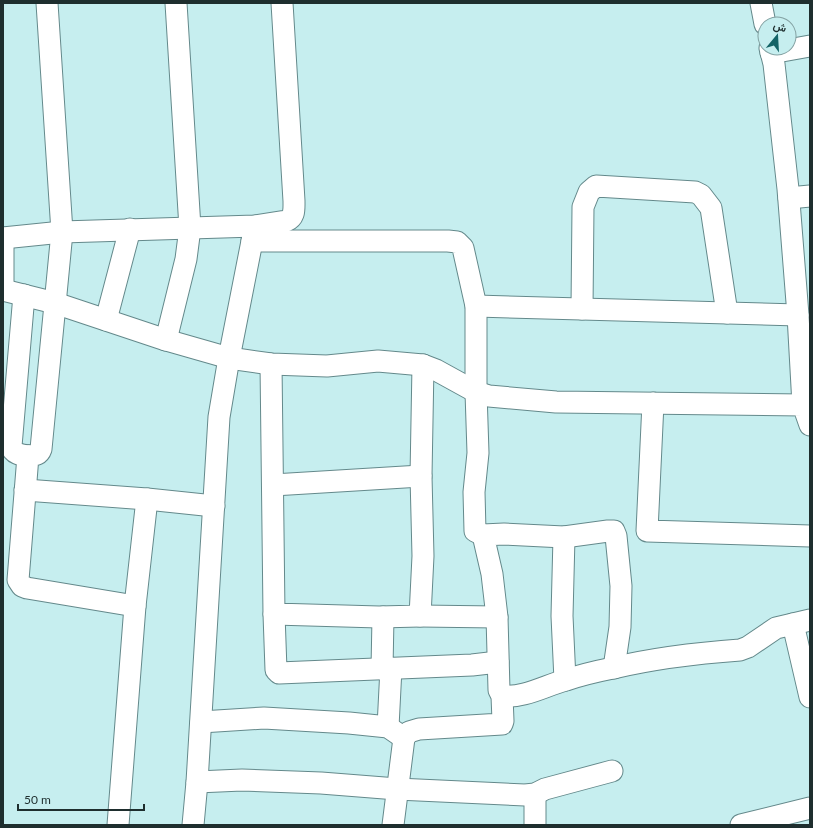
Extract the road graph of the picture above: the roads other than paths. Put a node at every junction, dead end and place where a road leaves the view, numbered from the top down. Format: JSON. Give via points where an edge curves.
{"nodes":[{"id":1,"x":47,"y":3,"type":"edge"},
{"id":2,"x":176,"y":3,"type":"edge"},
{"id":3,"x":282,"y":3,"type":"edge"},
{"id":4,"x":761,"y":3,"type":"edge"},
{"id":5,"x":763,"y":16,"type":"edge"},
{"id":6,"x":810,"y":46,"type":"edge"},
{"id":7,"x":797,"y":47,"type":"edge"},
{"id":8,"x":772,"y":56,"type":"edge"},
{"id":9,"x":810,"y":196,"type":"edge"},
{"id":10,"x":788,"y":198,"type":"junction"},
{"id":11,"x":190,"y":228,"type":"junction"},
{"id":12,"x":130,"y":229,"type":"junction"},
{"id":13,"x":62,"y":232,"type":"junction"},
{"id":14,"x":254,"y":233,"type":"junction"},
{"id":15,"x":3,"y":290,"type":"edge"},
{"id":16,"x":24,"y":295,"type":"junction"},
{"id":17,"x":55,"y":303,"type":"junction"},
{"id":18,"x":476,"y":306,"type":"junction"},
{"id":19,"x":582,"y":309,"type":"junction"},
{"id":20,"x":727,"y":313,"type":"junction"},
{"id":21,"x":798,"y":315,"type":"junction"},
{"id":22,"x":106,"y":320,"type":"junction"},
{"id":23,"x":166,"y":340,"type":"junction"},
{"id":24,"x":229,"y":358,"type":"junction"},
{"id":25,"x":271,"y":364,"type":"junction"},
{"id":26,"x":423,"y":364,"type":"junction"},
{"id":27,"x":476,"y":392,"type":"junction"},
{"id":28,"x":653,"y":403,"type":"junction"},
{"id":29,"x":806,"y":404,"type":"edge"},
{"id":30,"x":810,"y":425,"type":"edge"},
{"id":31,"x":28,"y":456,"type":"junction"},
{"id":32,"x":421,"y":476,"type":"junction"},
{"id":33,"x":273,"y":485,"type":"junction"},
{"id":34,"x":25,"y":490,"type":"junction"},
{"id":35,"x":147,"y":499,"type":"junction"},
{"id":36,"x":214,"y":506,"type":"junction"},
{"id":37,"x":614,"y":531,"type":"junction"},
{"id":38,"x":647,"y":531,"type":"junction"},
{"id":39,"x":483,"y":535,"type":"junction"},
{"id":40,"x":810,"y":536,"type":"edge"},
{"id":41,"x":564,"y":537,"type":"junction"},
{"id":42,"x":135,"y":606,"type":"junction"},
{"id":43,"x":274,"y":614,"type":"junction"},
{"id":44,"x":420,"y":616,"type":"junction"},
{"id":45,"x":383,"y":617,"type":"junction"},
{"id":46,"x":497,"y":617,"type":"junction"},
{"id":47,"x":801,"y":622,"type":"edge"},
{"id":48,"x":498,"y":662,"type":"junction"},
{"id":49,"x":387,"y":668,"type":"junction"},
{"id":50,"x":614,"y":668,"type":"junction"},
{"id":51,"x":565,"y":680,"type":"junction"},
{"id":52,"x":502,"y":696,"type":"junction"},
{"id":53,"x":810,"y":698,"type":"edge"},
{"id":54,"x":201,"y":722,"type":"junction"},
{"id":55,"x":396,"y":732,"type":"junction"},
{"id":56,"x":612,"y":771,"type":"dead end"},
{"id":57,"x":197,"y":782,"type":"junction"},
{"id":58,"x":398,"y":789,"type":"junction"},
{"id":59,"x":535,"y":794,"type":"junction"},
{"id":60,"x":810,"y":808,"type":"edge"},
{"id":61,"x":118,"y":825,"type":"edge"},
{"id":62,"x":193,"y":825,"type":"edge"},
{"id":63,"x":393,"y":825,"type":"edge"},
{"id":64,"x":535,"y":825,"type":"edge"},
{"id":65,"x":741,"y":825,"type":"edge"}],
"edges":[{"from":1,"to":13,"type":"street"},
{"from":2,"to":11,"type":"street"},
{"from":3,"to":14,"type":"street","via":[[294,208],[293,215],[286,222]]},
{"from":4,"to":5,"type":"street"},
{"from":6,"to":7,"type":"street"},
{"from":8,"to":10,"type":"street"},
{"from":9,"to":10,"type":"street"},
{"from":10,"to":21,"type":"street"},
{"from":11,"to":12,"type":"street"},
{"from":11,"to":14,"type":"street"},
{"from":11,"to":23,"type":"street","via":[[186,259]]},
{"from":12,"to":13,"type":"street"},
{"from":12,"to":22,"type":"street"},
{"from":13,"to":15,"type":"street","via":[[3,238]]},
{"from":13,"to":17,"type":"street"},
{"from":14,"to":18,"type":"street","via":[[457,242],[463,248]]},
{"from":14,"to":24,"type":"street"},
{"from":15,"to":16,"type":"street"},
{"from":16,"to":17,"type":"street"},
{"from":16,"to":31,"type":"street","via":[[11,446],[18,454]]},
{"from":17,"to":22,"type":"street"},
{"from":17,"to":31,"type":"street","via":[[41,449],[37,455]]},
{"from":18,"to":19,"type":"street"},
{"from":18,"to":27,"type":"street"},
{"from":19,"to":20,"type":"street"},
{"from":19,"to":20,"type":"street","via":[[583,207],[589,192],[596,186],[695,192],[701,195],[711,208]]},
{"from":20,"to":21,"type":"street"},
{"from":21,"to":29,"type":"street"},
{"from":22,"to":23,"type":"street"},
{"from":23,"to":24,"type":"street"},
{"from":24,"to":25,"type":"street"},
{"from":24,"to":36,"type":"street","via":[[217,430]]},
{"from":25,"to":26,"type":"street","via":[[327,366],[378,361]]},
{"from":25,"to":33,"type":"street"},
{"from":26,"to":27,"type":"street"},
{"from":26,"to":32,"type":"street"},
{"from":27,"to":28,"type":"street","via":[[489,396],[556,402]]},
{"from":27,"to":39,"type":"street","via":[[478,453],[474,492],[475,531]]},
{"from":28,"to":29,"type":"street"},
{"from":28,"to":38,"type":"street"},
{"from":29,"to":30,"type":"street"},
{"from":31,"to":34,"type":"street"},
{"from":32,"to":33,"type":"street"},
{"from":32,"to":44,"type":"street","via":[[423,556]]},
{"from":33,"to":43,"type":"street"},
{"from":34,"to":35,"type":"street"},
{"from":34,"to":42,"type":"street","via":[[17,575],[22,586]]},
{"from":35,"to":36,"type":"street"},
{"from":35,"to":42,"type":"street"},
{"from":36,"to":54,"type":"street"},
{"from":37,"to":38,"type":"street"},
{"from":37,"to":41,"type":"street"},
{"from":37,"to":50,"type":"street","via":[[621,586],[620,627]]},
{"from":38,"to":40,"type":"street"},
{"from":39,"to":41,"type":"street"},
{"from":39,"to":46,"type":"street","via":[[492,574]]},
{"from":41,"to":51,"type":"street","via":[[562,616]]},
{"from":42,"to":61,"type":"street"},
{"from":43,"to":45,"type":"street"},
{"from":43,"to":49,"type":"street","via":[[276,670],[279,673]]},
{"from":44,"to":45,"type":"street"},
{"from":44,"to":46,"type":"street"},
{"from":45,"to":49,"type":"street"},
{"from":46,"to":48,"type":"street"},
{"from":47,"to":50,"type":"street","via":[[776,628],[740,650],[659,659]]},
{"from":47,"to":53,"type":"street"},
{"from":48,"to":49,"type":"street"},
{"from":48,"to":52,"type":"street"},
{"from":49,"to":55,"type":"street"},
{"from":50,"to":51,"type":"street"},
{"from":51,"to":52,"type":"street","via":[[523,695]]},
{"from":52,"to":55,"type":"street","via":[[502,724]]},
{"from":54,"to":55,"type":"street","via":[[264,718],[349,723]]},
{"from":54,"to":57,"type":"street"},
{"from":55,"to":58,"type":"street"},
{"from":56,"to":59,"type":"street"},
{"from":57,"to":58,"type":"street","via":[[242,780]]},
{"from":57,"to":62,"type":"street"},
{"from":58,"to":59,"type":"street"},
{"from":58,"to":63,"type":"street"},
{"from":59,"to":64,"type":"street"},
{"from":60,"to":65,"type":"street"}]}
